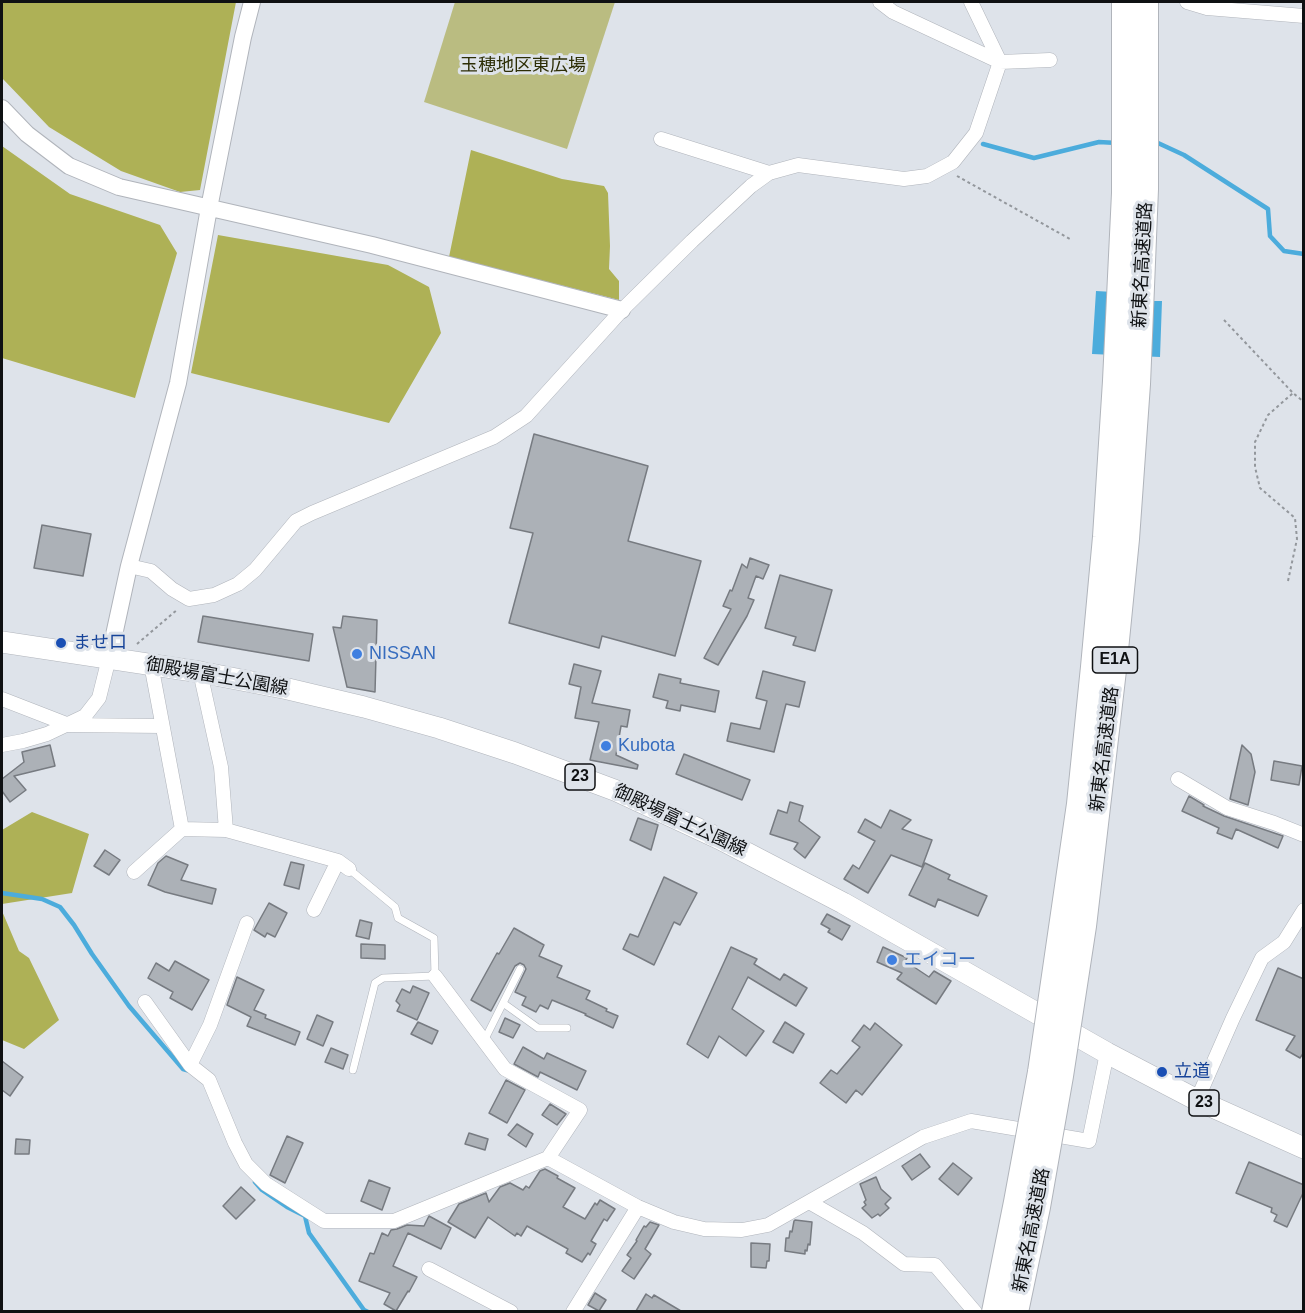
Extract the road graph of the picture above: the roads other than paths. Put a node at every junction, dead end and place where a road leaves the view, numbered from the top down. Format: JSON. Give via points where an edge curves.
{"nodes":[{"id":1,"x":252,"y":2,"type":"edge"},
{"id":2,"x":880,"y":2,"type":"edge"},
{"id":3,"x":971,"y":2,"type":"edge"},
{"id":4,"x":1124,"y":2,"type":"edge"},
{"id":5,"x":1146,"y":2,"type":"edge"},
{"id":6,"x":1187,"y":2,"type":"edge"},
{"id":7,"x":1304,"y":16,"type":"edge"},
{"id":8,"x":1050,"y":60,"type":"dead end"},
{"id":9,"x":1000,"y":62,"type":"junction"},
{"id":10,"x":2,"y":108,"type":"edge"},
{"id":11,"x":661,"y":140,"type":"dead end"},
{"id":12,"x":769,"y":173,"type":"junction"},
{"id":13,"x":209,"y":208,"type":"junction"},
{"id":14,"x":622,"y":310,"type":"junction"},
{"id":15,"x":129,"y":566,"type":"junction"},
{"id":16,"x":2,"y":642,"type":"edge"},
{"id":17,"x":114,"y":659,"type":"junction"},
{"id":18,"x":151,"y":664,"type":"junction"},
{"id":19,"x":200,"y":672,"type":"junction"},
{"id":20,"x":2,"y":699,"type":"edge"},
{"id":21,"x":69,"y":724,"type":"junction"},
{"id":22,"x":162,"y":726,"type":"junction"},
{"id":23,"x":2,"y":745,"type":"edge"},
{"id":24,"x":1179,"y":779,"type":"dead end"},
{"id":25,"x":182,"y":830,"type":"junction"},
{"id":26,"x":226,"y":830,"type":"junction"},
{"id":27,"x":1304,"y":835,"type":"edge"},
{"id":28,"x":344,"y":865,"type":"junction"},
{"id":29,"x":134,"y":872,"type":"dead end"},
{"id":30,"x":314,"y":910,"type":"dead end"},
{"id":31,"x":1304,"y":910,"type":"edge"},
{"id":32,"x":247,"y":923,"type":"dead end"},
{"id":33,"x":520,"y":969,"type":"dead end"},
{"id":34,"x":435,"y":976,"type":"junction"},
{"id":35,"x":144,"y":1002,"type":"dead end"},
{"id":36,"x":503,"y":1003,"type":"junction"},
{"id":37,"x":567,"y":1028,"type":"dead end"},
{"id":38,"x":484,"y":1041,"type":"junction"},
{"id":39,"x":1107,"y":1053,"type":"junction"},
{"id":40,"x":190,"y":1065,"type":"junction"},
{"id":41,"x":353,"y":1070,"type":"dead end"},
{"id":42,"x":1197,"y":1100,"type":"junction"},
{"id":43,"x":1304,"y":1148,"type":"edge"},
{"id":44,"x":548,"y":1158,"type":"junction"},
{"id":45,"x":809,"y":1202,"type":"junction"},
{"id":46,"x":638,"y":1207,"type":"junction"},
{"id":47,"x":429,"y":1269,"type":"dead end"},
{"id":48,"x":511,"y":1311,"type":"edge"},
{"id":49,"x":573,"y":1311,"type":"edge"},
{"id":50,"x":975,"y":1311,"type":"edge"},
{"id":51,"x":994,"y":1311,"type":"edge"},
{"id":52,"x":1016,"y":1311,"type":"edge"}],
"edges":[{"from":1,"to":13,"type":"street"},
{"from":2,"to":9,"type":"street","via":[[893,12]]},
{"from":3,"to":9,"type":"street"},
{"from":4,"to":51,"type":"highway","name":"新東名高速道路","number":"E1A","bridge":true,"via":[[1124,193],[1116,369],[1092,679],[1079,804],[1040,1072]]},
{"from":5,"to":52,"type":"highway","name":"新東名高速道路","number":"E1A","bridge":true,"via":[[1146,189],[1138,373],[1114,670],[1083,938],[1038,1207]]},
{"from":6,"to":7,"type":"street","via":[[1207,8]]},
{"from":8,"to":9,"type":"street"},
{"from":9,"to":12,"type":"street","via":[[976,133],[953,162],[927,176],[904,179],[798,165]]},
{"from":10,"to":13,"type":"street","via":[[27,134],[69,166],[119,187]]},
{"from":11,"to":12,"type":"street"},
{"from":12,"to":14,"type":"street"},
{"from":13,"to":14,"type":"street","via":[[372,245]]},
{"from":13,"to":15,"type":"street","via":[[178,383]]},
{"from":14,"to":15,"type":"street","via":[[526,416],[494,437],[296,521],[255,570],[238,584],[214,595],[189,599],[151,571]]},
{"from":15,"to":17,"type":"street"},
{"from":16,"to":17,"type":"main road","name":"御殿場富士公園線","number":"23"},
{"from":17,"to":18,"type":"main road","name":"御殿場富士公園線","number":"23"},
{"from":17,"to":21,"type":"street","via":[[99,698],[85,716]]},
{"from":18,"to":19,"type":"main road","name":"御殿場富士公園線","number":"23"},
{"from":18,"to":22,"type":"street"},
{"from":19,"to":26,"type":"street","via":[[220,767]]},
{"from":19,"to":39,"type":"main road","name":"御殿場富士公園線","number":"23","via":[[288,688],[439,728],[617,791],[720,838],[843,903]]},
{"from":20,"to":21,"type":"street"},
{"from":21,"to":22,"type":"street"},
{"from":21,"to":23,"type":"street"},
{"from":22,"to":25,"type":"street"},
{"from":24,"to":27,"type":"street","via":[[1227,808]]},
{"from":25,"to":26,"type":"street"},
{"from":25,"to":29,"type":"street"},
{"from":26,"to":28,"type":"street"},
{"from":28,"to":30,"type":"street"},
{"from":28,"to":34,"type":"lane","via":[[395,907],[398,918],[434,938]]},
{"from":31,"to":42,"type":"street","via":[[1284,942],[1262,958]]},
{"from":32,"to":40,"type":"street","via":[[210,1025]]},
{"from":33,"to":36,"type":"lane"},
{"from":34,"to":38,"type":"street"},
{"from":34,"to":41,"type":"lane","via":[[383,978],[375,983]]},
{"from":35,"to":40,"type":"street"},
{"from":36,"to":37,"type":"lane","via":[[538,1028]]},
{"from":36,"to":38,"type":"lane"},
{"from":38,"to":44,"type":"street","via":[[505,1069],[580,1110]]},
{"from":39,"to":42,"type":"main road","name":"御殿場富士公園線","number":"23"},
{"from":39,"to":45,"type":"street","via":[[1089,1141],[971,1121],[923,1137]]},
{"from":40,"to":44,"type":"street","via":[[209,1080],[246,1164],[266,1184],[324,1221],[394,1221]]},
{"from":42,"to":43,"type":"main road","name":"御殿場富士公園線","number":"23"},
{"from":44,"to":46,"type":"street"},
{"from":45,"to":46,"type":"street","via":[[768,1225],[742,1230],[704,1229]]},
{"from":45,"to":50,"type":"street","via":[[863,1233],[904,1264],[935,1265]]},
{"from":46,"to":49,"type":"street"},
{"from":47,"to":48,"type":"street"}]}
